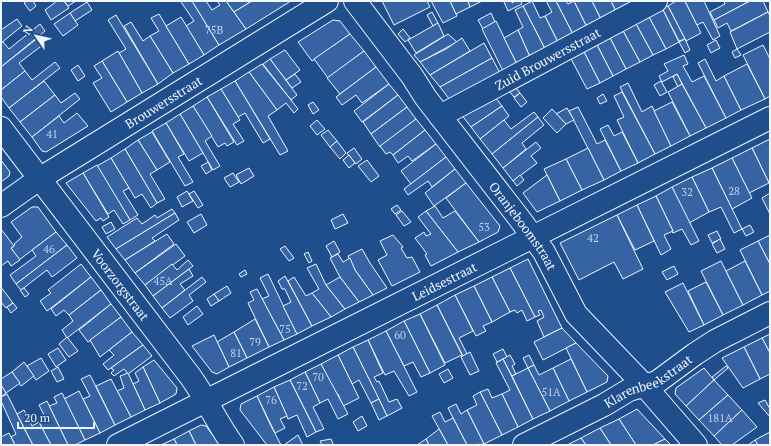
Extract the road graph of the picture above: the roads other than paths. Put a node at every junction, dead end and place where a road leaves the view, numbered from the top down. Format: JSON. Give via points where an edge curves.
{"nodes":[{"id":1,"x":327,"y":1,"type":"edge"},
{"id":2,"x":355,"y":1,"type":"edge"},
{"id":3,"x":656,"y":1,"type":"edge"},
{"id":4,"x":440,"y":116,"type":"junction"},
{"id":5,"x":770,"y":118,"type":"edge"},
{"id":6,"x":1,"y":128,"type":"edge"},
{"id":7,"x":39,"y":180,"type":"junction"},
{"id":8,"x":1,"y":206,"type":"edge"},
{"id":9,"x":532,"y":236,"type":"junction"},
{"id":10,"x":770,"y":313,"type":"edge"},
{"id":11,"x":644,"y":385,"type":"junction"},
{"id":12,"x":206,"y":401,"type":"junction"},
{"id":13,"x":118,"y":445,"type":"edge"},
{"id":14,"x":233,"y":445,"type":"edge"},
{"id":15,"x":524,"y":445,"type":"edge"},
{"id":16,"x":696,"y":445,"type":"edge"}],
"edges":[{"from":1,"to":7,"type":"street","name":"Brouwersstraat"},
{"from":2,"to":4,"type":"street","name":"Oranjeboomstraat"},
{"from":3,"to":4,"type":"street","name":"Zuid Brouwersstraat"},
{"from":4,"to":9,"type":"street","name":"Oranjeboomstraat"},
{"from":5,"to":9,"type":"street","name":"Leidsestraat"},
{"from":6,"to":7,"type":"street","name":"Voorzorgstraat"},
{"from":7,"to":8,"type":"street","name":"Brouwersstraat"},
{"from":7,"to":12,"type":"street","name":"Voorzorgstraat","via":[[190,376]]},
{"from":9,"to":11,"type":"street","name":"Oranjeboomstraat","via":[[544,252],[576,314]]},
{"from":9,"to":12,"type":"street","name":"Leidsestraat"},
{"from":10,"to":11,"type":"street","name":"Klarenbeekstraat","via":[[715,341],[657,382]]},
{"from":11,"to":15,"type":"street","name":"Klarenbeekstraat","via":[[629,390]]},
{"from":11,"to":16,"type":"street","name":"Oranjeboomstraat"},
{"from":12,"to":13,"type":"street","name":"Leidsestraat"},
{"from":12,"to":14,"type":"street","name":"Voorzorgstraat"}]}
